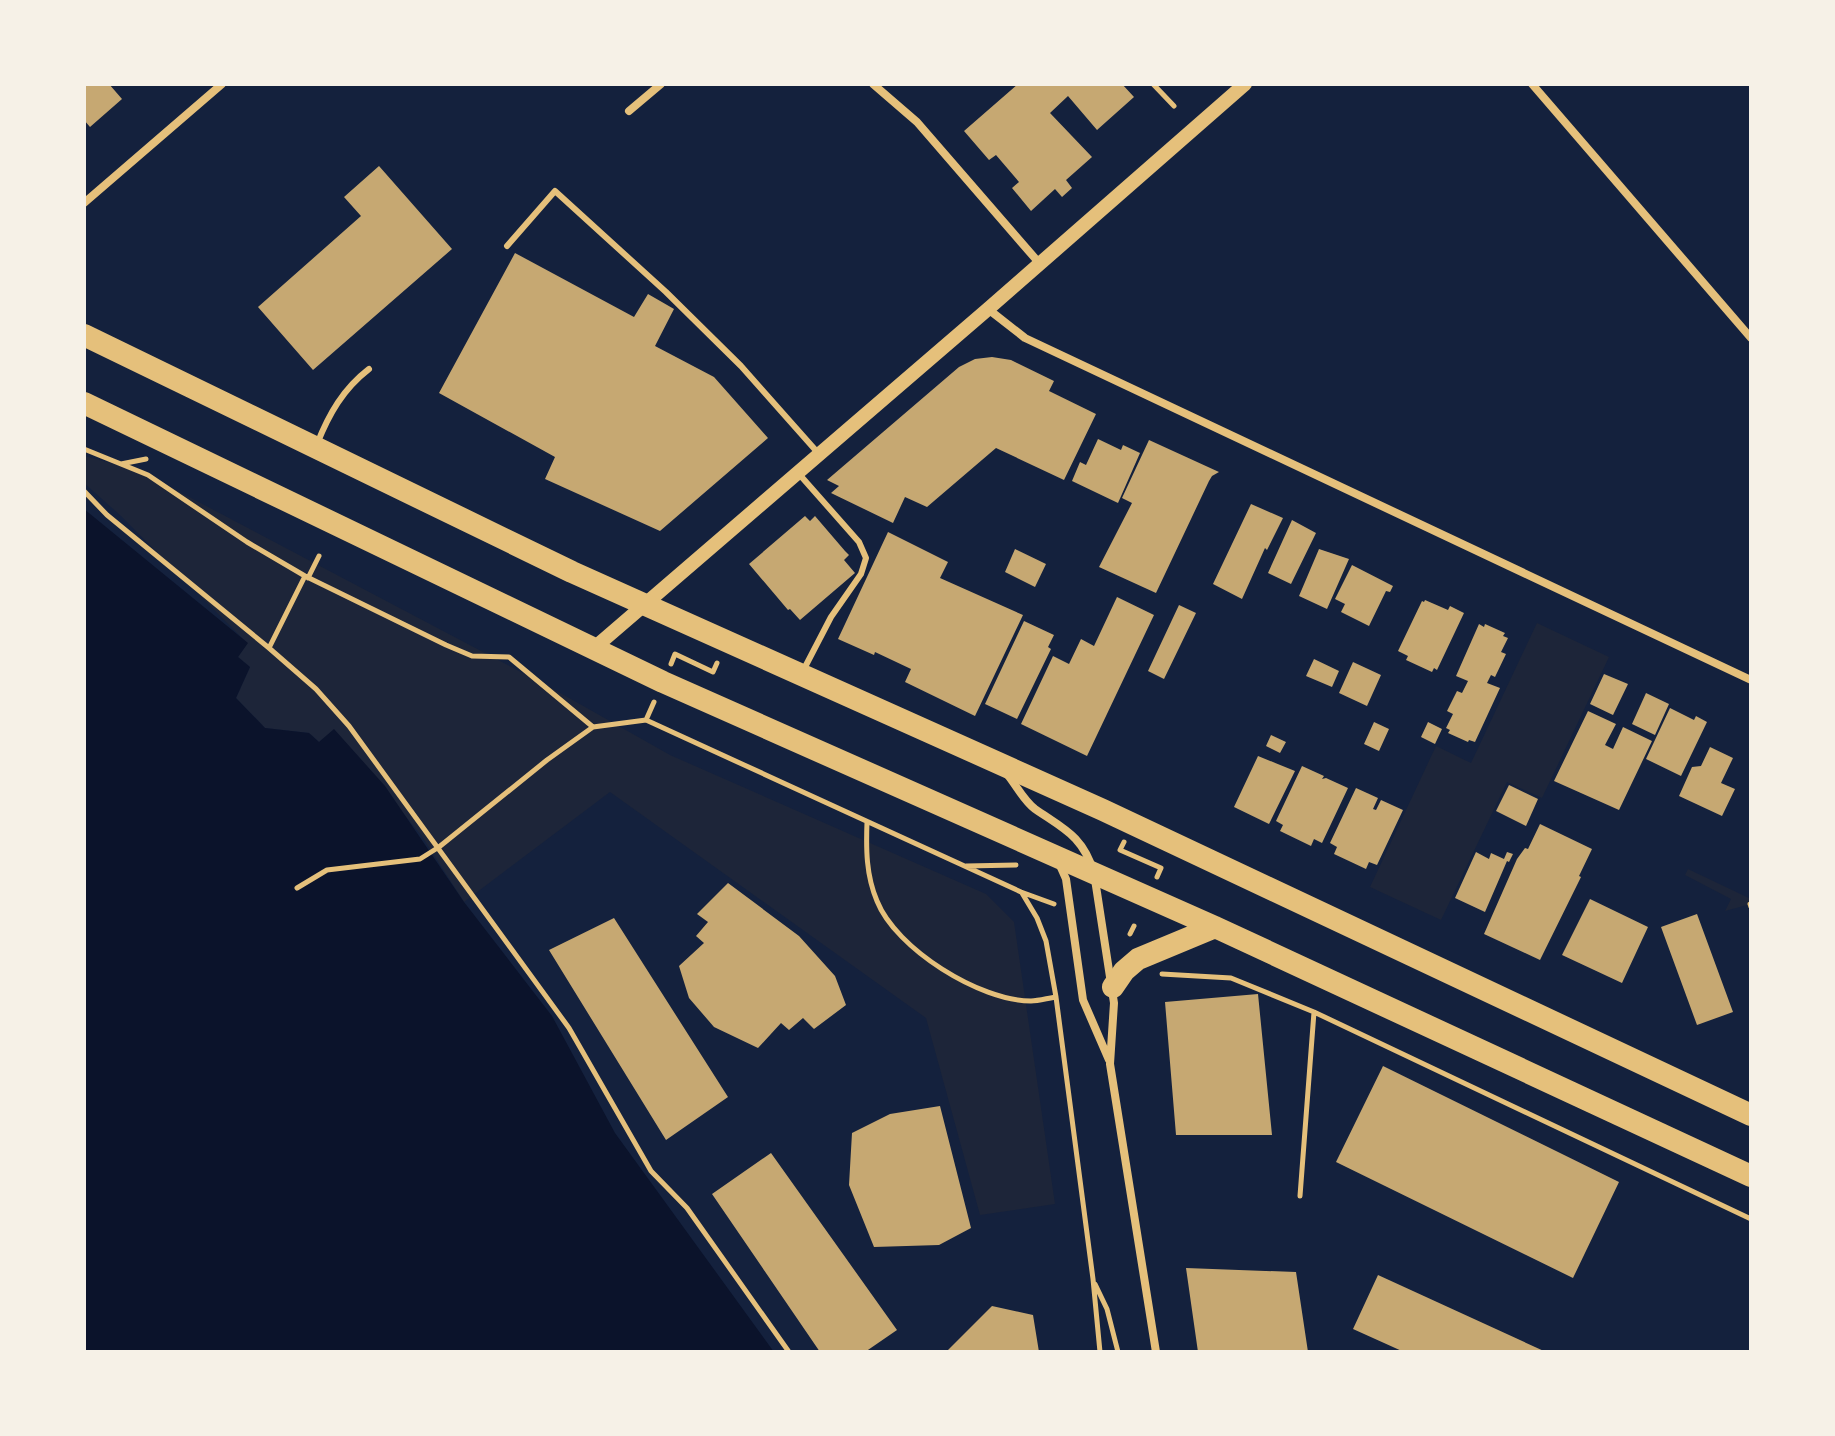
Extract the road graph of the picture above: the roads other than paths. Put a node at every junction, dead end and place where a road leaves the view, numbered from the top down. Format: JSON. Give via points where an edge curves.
{"nodes":[{"id":1,"x":222,"y":84,"type":"edge"},
{"id":2,"x":661,"y":84,"type":"edge"},
{"id":3,"x":873,"y":84,"type":"edge"},
{"id":4,"x":1245,"y":84,"type":"edge"},
{"id":5,"x":1532,"y":84,"type":"edge"},
{"id":6,"x":629,"y":111,"type":"dead end"},
{"id":7,"x":84,"y":203,"type":"edge"},
{"id":8,"x":507,"y":246,"type":"dead end"},
{"id":9,"x":1040,"y":264,"type":"junction"},
{"id":10,"x":988,"y":309,"type":"junction"},
{"id":11,"x":84,"y":335,"type":"edge"},
{"id":12,"x":1751,"y":338,"type":"edge"},
{"id":13,"x":369,"y":369,"type":"dead end"},
{"id":14,"x":84,"y":403,"type":"edge"},
{"id":15,"x":316,"y":448,"type":"junction"},
{"id":16,"x":819,"y":454,"type":"junction"},
{"id":17,"x":797,"y":472,"type":"junction"},
{"id":18,"x":643,"y":605,"type":"junction"},
{"id":19,"x":593,"y":649,"type":"junction"},
{"id":20,"x":801,"y":676,"type":"junction"},
{"id":21,"x":1751,"y":680,"type":"edge"},
{"id":22,"x":999,"y":763,"type":"junction"},
{"id":23,"x":1048,"y":853,"type":"junction"},
{"id":24,"x":1094,"y":873,"type":"junction"},
{"id":25,"x":1215,"y":927,"type":"junction"},
{"id":26,"x":1113,"y":987,"type":"junction"},
{"id":27,"x":1110,"y":1064,"type":"junction"},
{"id":28,"x":1751,"y":1115,"type":"edge"},
{"id":29,"x":1751,"y":1176,"type":"edge"},
{"id":30,"x":1156,"y":1352,"type":"edge"}],
"edges":[{"from":1,"to":7,"type":"street"},
{"from":2,"to":6,"type":"street"},
{"from":3,"to":9,"type":"street","via":[[917,122]]},
{"from":4,"to":9,"type":"street"},
{"from":5,"to":12,"type":"street"},
{"from":8,"to":16,"type":"lane","via":[[555,191],[741,366]]},
{"from":9,"to":10,"type":"street"},
{"from":10,"to":16,"type":"street"},
{"from":10,"to":21,"type":"street","via":[[1025,338]]},
{"from":11,"to":15,"type":"highway"},
{"from":13,"to":15,"type":"lane","via":[[336,403]]},
{"from":14,"to":19,"type":"highway"},
{"from":15,"to":18,"type":"highway"},
{"from":16,"to":17,"type":"street"},
{"from":17,"to":18,"type":"street"},
{"from":17,"to":20,"type":"lane","via":[[856,538],[866,558]]},
{"from":18,"to":19,"type":"street"},
{"from":18,"to":20,"type":"highway"},
{"from":19,"to":23,"type":"highway"},
{"from":20,"to":22,"type":"highway"},
{"from":22,"to":24,"type":"street","via":[[1034,808],[1076,839]]},
{"from":22,"to":28,"type":"highway"},
{"from":23,"to":24,"type":"highway"},
{"from":23,"to":27,"type":"street","via":[[1066,879],[1083,1000]]},
{"from":24,"to":25,"type":"highway"},
{"from":24,"to":26,"type":"street"},
{"from":25,"to":26,"type":"highway","via":[[1138,959]]},
{"from":25,"to":29,"type":"highway"},
{"from":26,"to":27,"type":"street"},
{"from":27,"to":30,"type":"street"}]}
